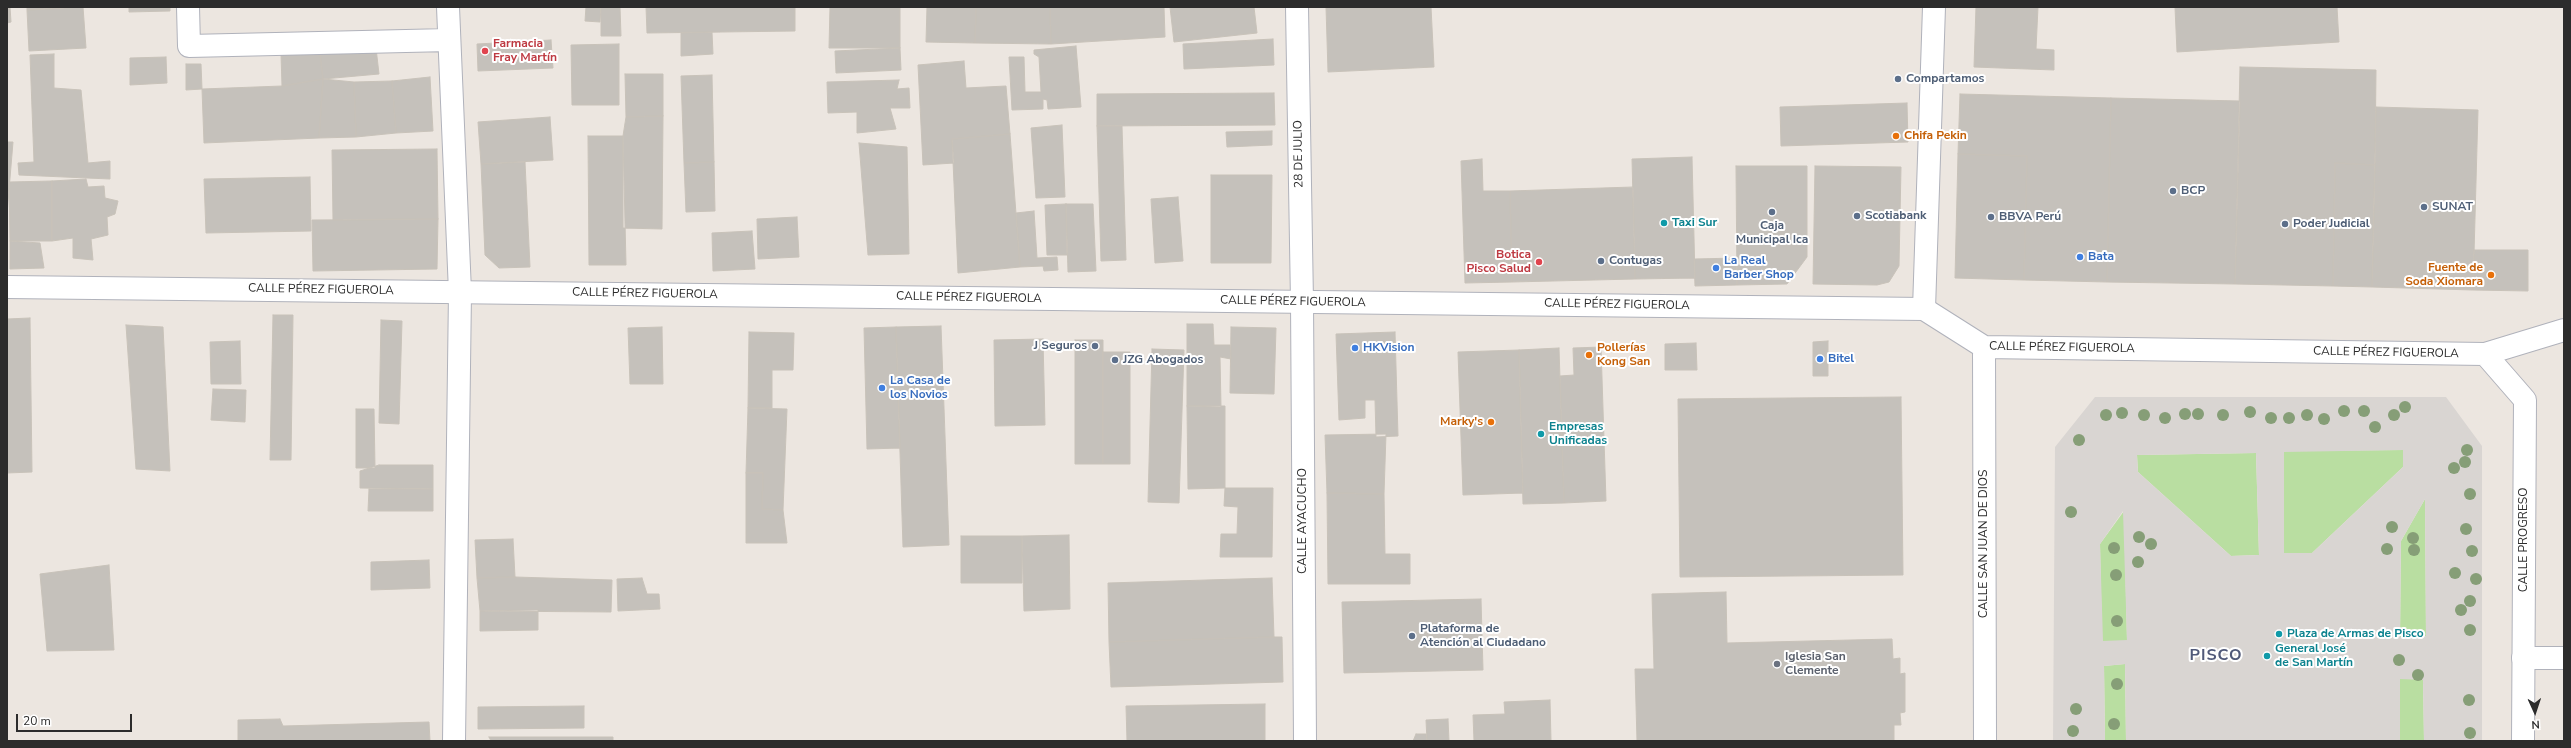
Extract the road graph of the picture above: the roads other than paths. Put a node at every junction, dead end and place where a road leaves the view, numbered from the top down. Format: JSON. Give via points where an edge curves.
{"nodes":[{"id":1,"x":188,"y":7,"type":"edge"},
{"id":2,"x":448,"y":7,"type":"edge"},
{"id":3,"x":1297,"y":7,"type":"edge"},
{"id":4,"x":1934,"y":7,"type":"edge"},
{"id":5,"x":449,"y":40,"type":"junction"},
{"id":6,"x":7,"y":287,"type":"edge"},
{"id":7,"x":460,"y":292,"type":"junction"},
{"id":8,"x":1302,"y":302,"type":"junction"},
{"id":9,"x":1924,"y":309,"type":"junction"},
{"id":10,"x":2564,"y":330,"type":"edge"},
{"id":11,"x":1984,"y":347,"type":"junction"},
{"id":12,"x":2485,"y":354,"type":"junction"},
{"id":13,"x":2523,"y":658,"type":"junction"},
{"id":14,"x":2564,"y":658,"type":"edge"},
{"id":15,"x":454,"y":741,"type":"edge"},
{"id":16,"x":1305,"y":741,"type":"edge"},
{"id":17,"x":1984,"y":741,"type":"edge"},
{"id":18,"x":2523,"y":741,"type":"edge"}],
"edges":[{"from":1,"to":5,"type":"street","via":[[189,46]]},
{"from":2,"to":5,"type":"street"},
{"from":3,"to":8,"type":"street","name":"28 DE JULIO"},
{"from":4,"to":9,"type":"street"},
{"from":5,"to":7,"type":"street"},
{"from":6,"to":7,"type":"street","name":"CALLE PÉREZ FIGUEROLA"},
{"from":7,"to":8,"type":"street","name":"CALLE PÉREZ FIGUEROLA"},
{"from":7,"to":15,"type":"street"},
{"from":8,"to":9,"type":"street","name":"CALLE PÉREZ FIGUEROLA"},
{"from":8,"to":16,"type":"street","name":"CALLE AYACUCHO"},
{"from":9,"to":11,"type":"street","name":"CALLE PÉREZ FIGUEROLA"},
{"from":10,"to":12,"type":"street","name":"CALLE PÉREZ FIGUEROLA"},
{"from":11,"to":12,"type":"street","name":"CALLE PÉREZ FIGUEROLA"},
{"from":11,"to":17,"type":"street","name":"CALLE SAN JUAN DE DIOS"},
{"from":12,"to":13,"type":"street","name":"CALLE PROGRESO","via":[[2525,400]]},
{"from":13,"to":14,"type":"street"},
{"from":13,"to":18,"type":"street","name":"CALLE PROGRESO"}]}
